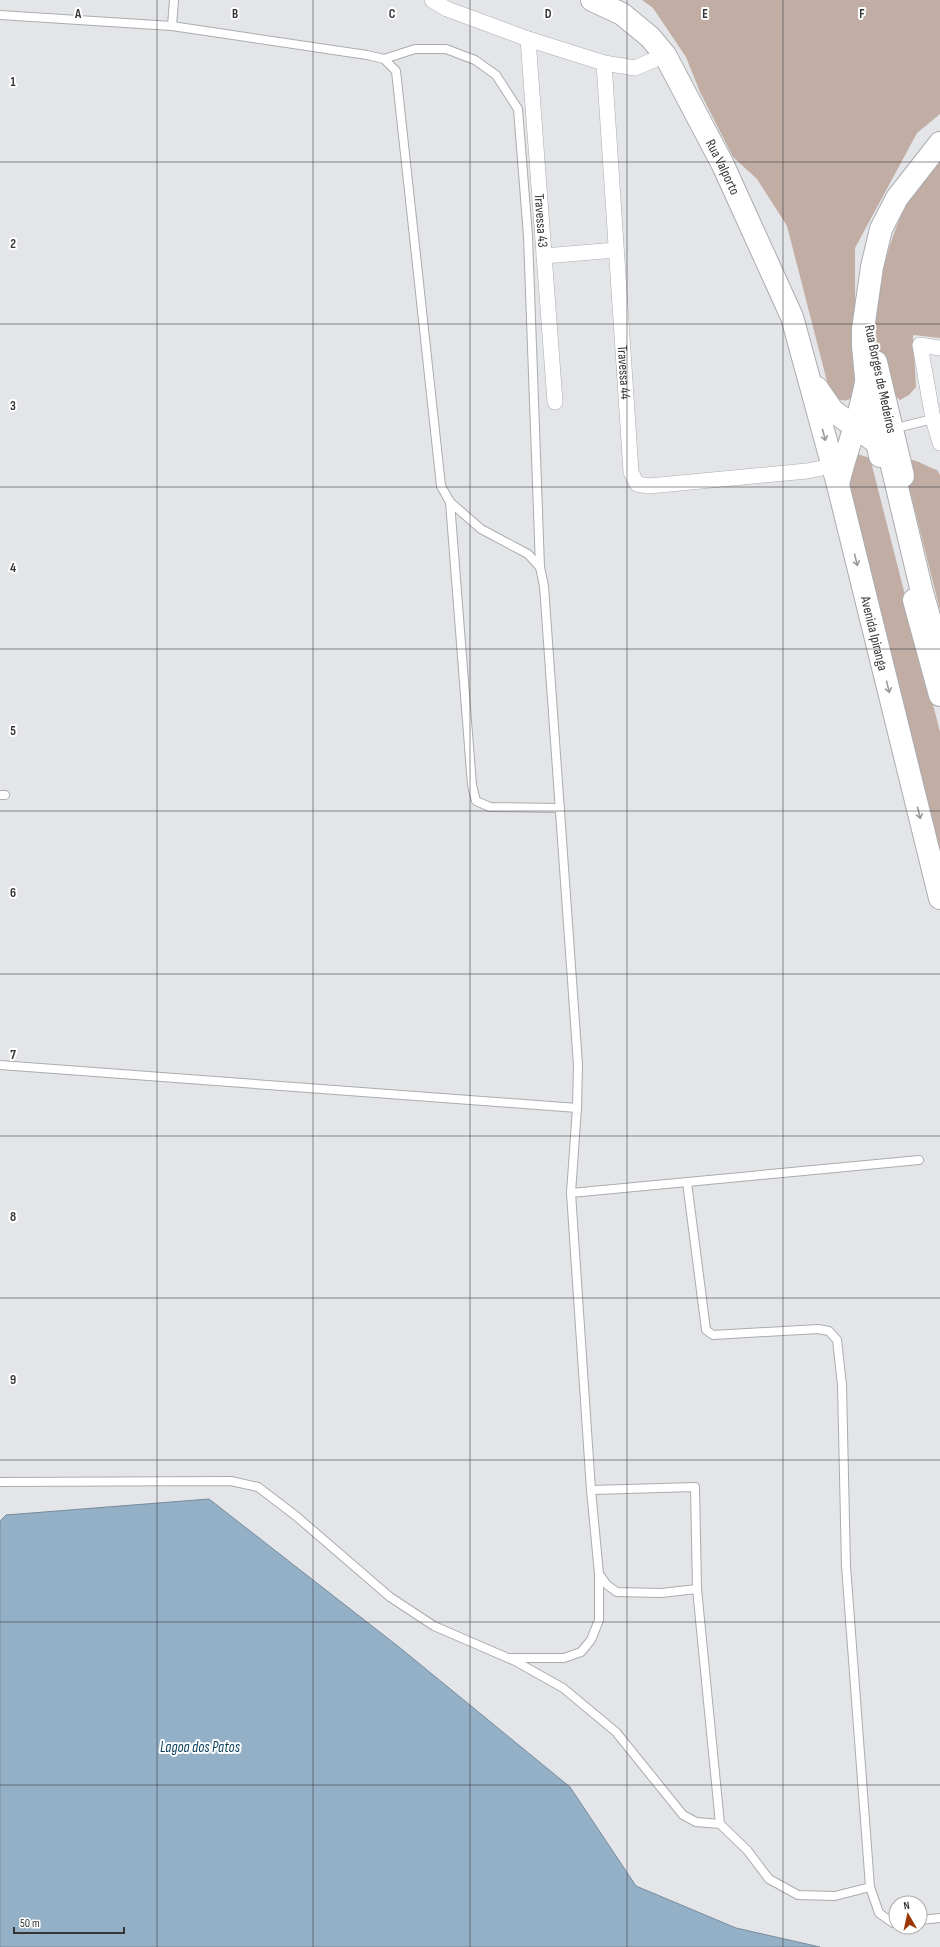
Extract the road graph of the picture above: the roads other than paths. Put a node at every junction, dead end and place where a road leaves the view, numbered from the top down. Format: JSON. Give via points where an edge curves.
{"nodes":[{"id":1,"x":174,"y":0,"type":"edge"},
{"id":2,"x":432,"y":0,"type":"edge"},
{"id":3,"x":592,"y":0,"type":"edge"},
{"id":4,"x":0,"y":15,"type":"edge"},
{"id":5,"x":172,"y":26,"type":"junction"},
{"id":6,"x":528,"y":39,"type":"junction"},
{"id":7,"x":666,"y":54,"type":"junction"},
{"id":8,"x":384,"y":59,"type":"junction"},
{"id":9,"x":604,"y":63,"type":"junction"},
{"id":10,"x":940,"y":143,"type":"edge"},
{"id":11,"x":616,"y":250,"type":"junction"},
{"id":12,"x":544,"y":256,"type":"junction"},
{"id":13,"x":866,"y":312,"type":"junction"},
{"id":14,"x":940,"y":348,"type":"edge"},
{"id":15,"x":807,"y":370,"type":"junction"},
{"id":16,"x":866,"y":382,"type":"junction"},
{"id":17,"x":555,"y":402,"type":"dead end"},
{"id":18,"x":933,"y":419,"type":"junction"},
{"id":19,"x":856,"y":427,"type":"junction"},
{"id":20,"x":900,"y":427,"type":"dead end"},
{"id":21,"x":876,"y":442,"type":"junction"},
{"id":22,"x":940,"y":443,"type":"edge"},
{"id":23,"x":835,"y":475,"type":"junction"},
{"id":24,"x":450,"y":502,"type":"junction"},
{"id":25,"x":540,"y":567,"type":"junction"},
{"id":26,"x":940,"y":642,"type":"edge"},
{"id":27,"x":940,"y":655,"type":"edge"},
{"id":28,"x":940,"y":695,"type":"edge"},
{"id":29,"x":560,"y":808,"type":"junction"},
{"id":30,"x":940,"y":898,"type":"edge"},
{"id":31,"x":0,"y":1065,"type":"edge"},
{"id":32,"x":577,"y":1108,"type":"junction"},
{"id":33,"x":919,"y":1160,"type":"dead end"},
{"id":34,"x":687,"y":1182,"type":"junction"},
{"id":35,"x":571,"y":1193,"type":"junction"},
{"id":36,"x":0,"y":1482,"type":"edge"},
{"id":37,"x":591,"y":1490,"type":"junction"},
{"id":38,"x":599,"y":1574,"type":"junction"},
{"id":39,"x":697,"y":1589,"type":"junction"},
{"id":40,"x":508,"y":1658,"type":"junction"},
{"id":41,"x":720,"y":1824,"type":"junction"},
{"id":42,"x":870,"y":1886,"type":"junction"},
{"id":43,"x":940,"y":1918,"type":"edge"},
{"id":44,"x":888,"y":1919,"type":"edge"},
{"id":45,"x":928,"y":1919,"type":"edge"}],
"edges":[{"from":1,"to":5,"type":"lane"},
{"from":2,"to":6,"type":"street","via":[[447,9]]},
{"from":3,"to":7,"type":"main road","name":"Rua Valporto","via":[[622,14]]},
{"from":4,"to":5,"type":"lane"},
{"from":5,"to":8,"type":"lane"},
{"from":6,"to":9,"type":"street"},
{"from":6,"to":12,"type":"street","name":"Travessa 43"},
{"from":7,"to":9,"type":"street","via":[[635,68]]},
{"from":7,"to":15,"type":"main road","name":"Rua Valporto","via":[[723,164],[792,317]]},
{"from":8,"to":24,"type":"lane","via":[[396,71],[441,486]]},
{"from":8,"to":25,"type":"lane","via":[[415,49],[446,49],[475,60],[496,75],[518,109],[528,236]]},
{"from":9,"to":11,"type":"street","name":"Travessa 44"},
{"from":10,"to":13,"type":"main road","via":[[897,198],[881,230],[872,267]]},
{"from":11,"to":12,"type":"street"},
{"from":11,"to":23,"type":"street","name":"Travessa 44","via":[[631,472],[637,484],[649,486],[807,471]]},
{"from":12,"to":17,"type":"street","name":"Travessa 43"},
{"from":13,"to":16,"type":"main road","name":"Rua Borges de Medeiros","via":[[863,329]]},
{"from":13,"to":26,"type":"main road","name":"Rua Borges de Medeiros"},
{"from":14,"to":18,"type":"street","via":[[920,345]]},
{"from":15,"to":19,"type":"main road","via":[[822,398],[833,411]]},
{"from":15,"to":23,"type":"main road","name":"Avenida Ipiranga","one_way":true},
{"from":16,"to":19,"type":"main road"},
{"from":16,"to":21,"type":"main road","name":"Rua Borges de Medeiros"},
{"from":18,"to":20,"type":"lane"},
{"from":18,"to":22,"type":"street"},
{"from":19,"to":21,"type":"main road"},
{"from":19,"to":23,"type":"main road"},
{"from":21,"to":27,"type":"main road","via":[[887,453],[891,462]]},
{"from":21,"to":28,"type":"main road","name":"Rua Borges de Medeiros","via":[[923,636]]},
{"from":23,"to":30,"type":"main road","name":"Avenida Ipiranga","one_way":true},
{"from":24,"to":25,"type":"lane","via":[[481,529],[528,554]]},
{"from":24,"to":29,"type":"lane","via":[[472,785],[476,801],[490,807]]},
{"from":25,"to":29,"type":"lane","via":[[544,586]]},
{"from":29,"to":32,"type":"lane","via":[[578,1065]]},
{"from":31,"to":32,"type":"lane"},
{"from":32,"to":35,"type":"lane"},
{"from":33,"to":34,"type":"lane"},
{"from":34,"to":35,"type":"lane"},
{"from":34,"to":42,"type":"lane","via":[[706,1330],[713,1335],[818,1330],[829,1331],[837,1340],[842,1385],[846,1566]]},
{"from":35,"to":37,"type":"lane"},
{"from":36,"to":40,"type":"lane","via":[[231,1481],[258,1487],[296,1516],[390,1597],[434,1626]]},
{"from":37,"to":38,"type":"lane"},
{"from":37,"to":39,"type":"lane","via":[[695,1486]]},
{"from":38,"to":39,"type":"lane","via":[[607,1585],[617,1592],[661,1593]]},
{"from":38,"to":40,"type":"lane","via":[[599,1620],[591,1640],[581,1652],[564,1658]]},
{"from":39,"to":41,"type":"lane"},
{"from":40,"to":41,"type":"lane","via":[[563,1688],[616,1732],[683,1816],[696,1822]]},
{"from":41,"to":42,"type":"lane","via":[[747,1850],[769,1879],[798,1895],[835,1896]]},
{"from":42,"to":44,"type":"lane","via":[[879,1913]]},
{"from":43,"to":45,"type":"lane"}]}
